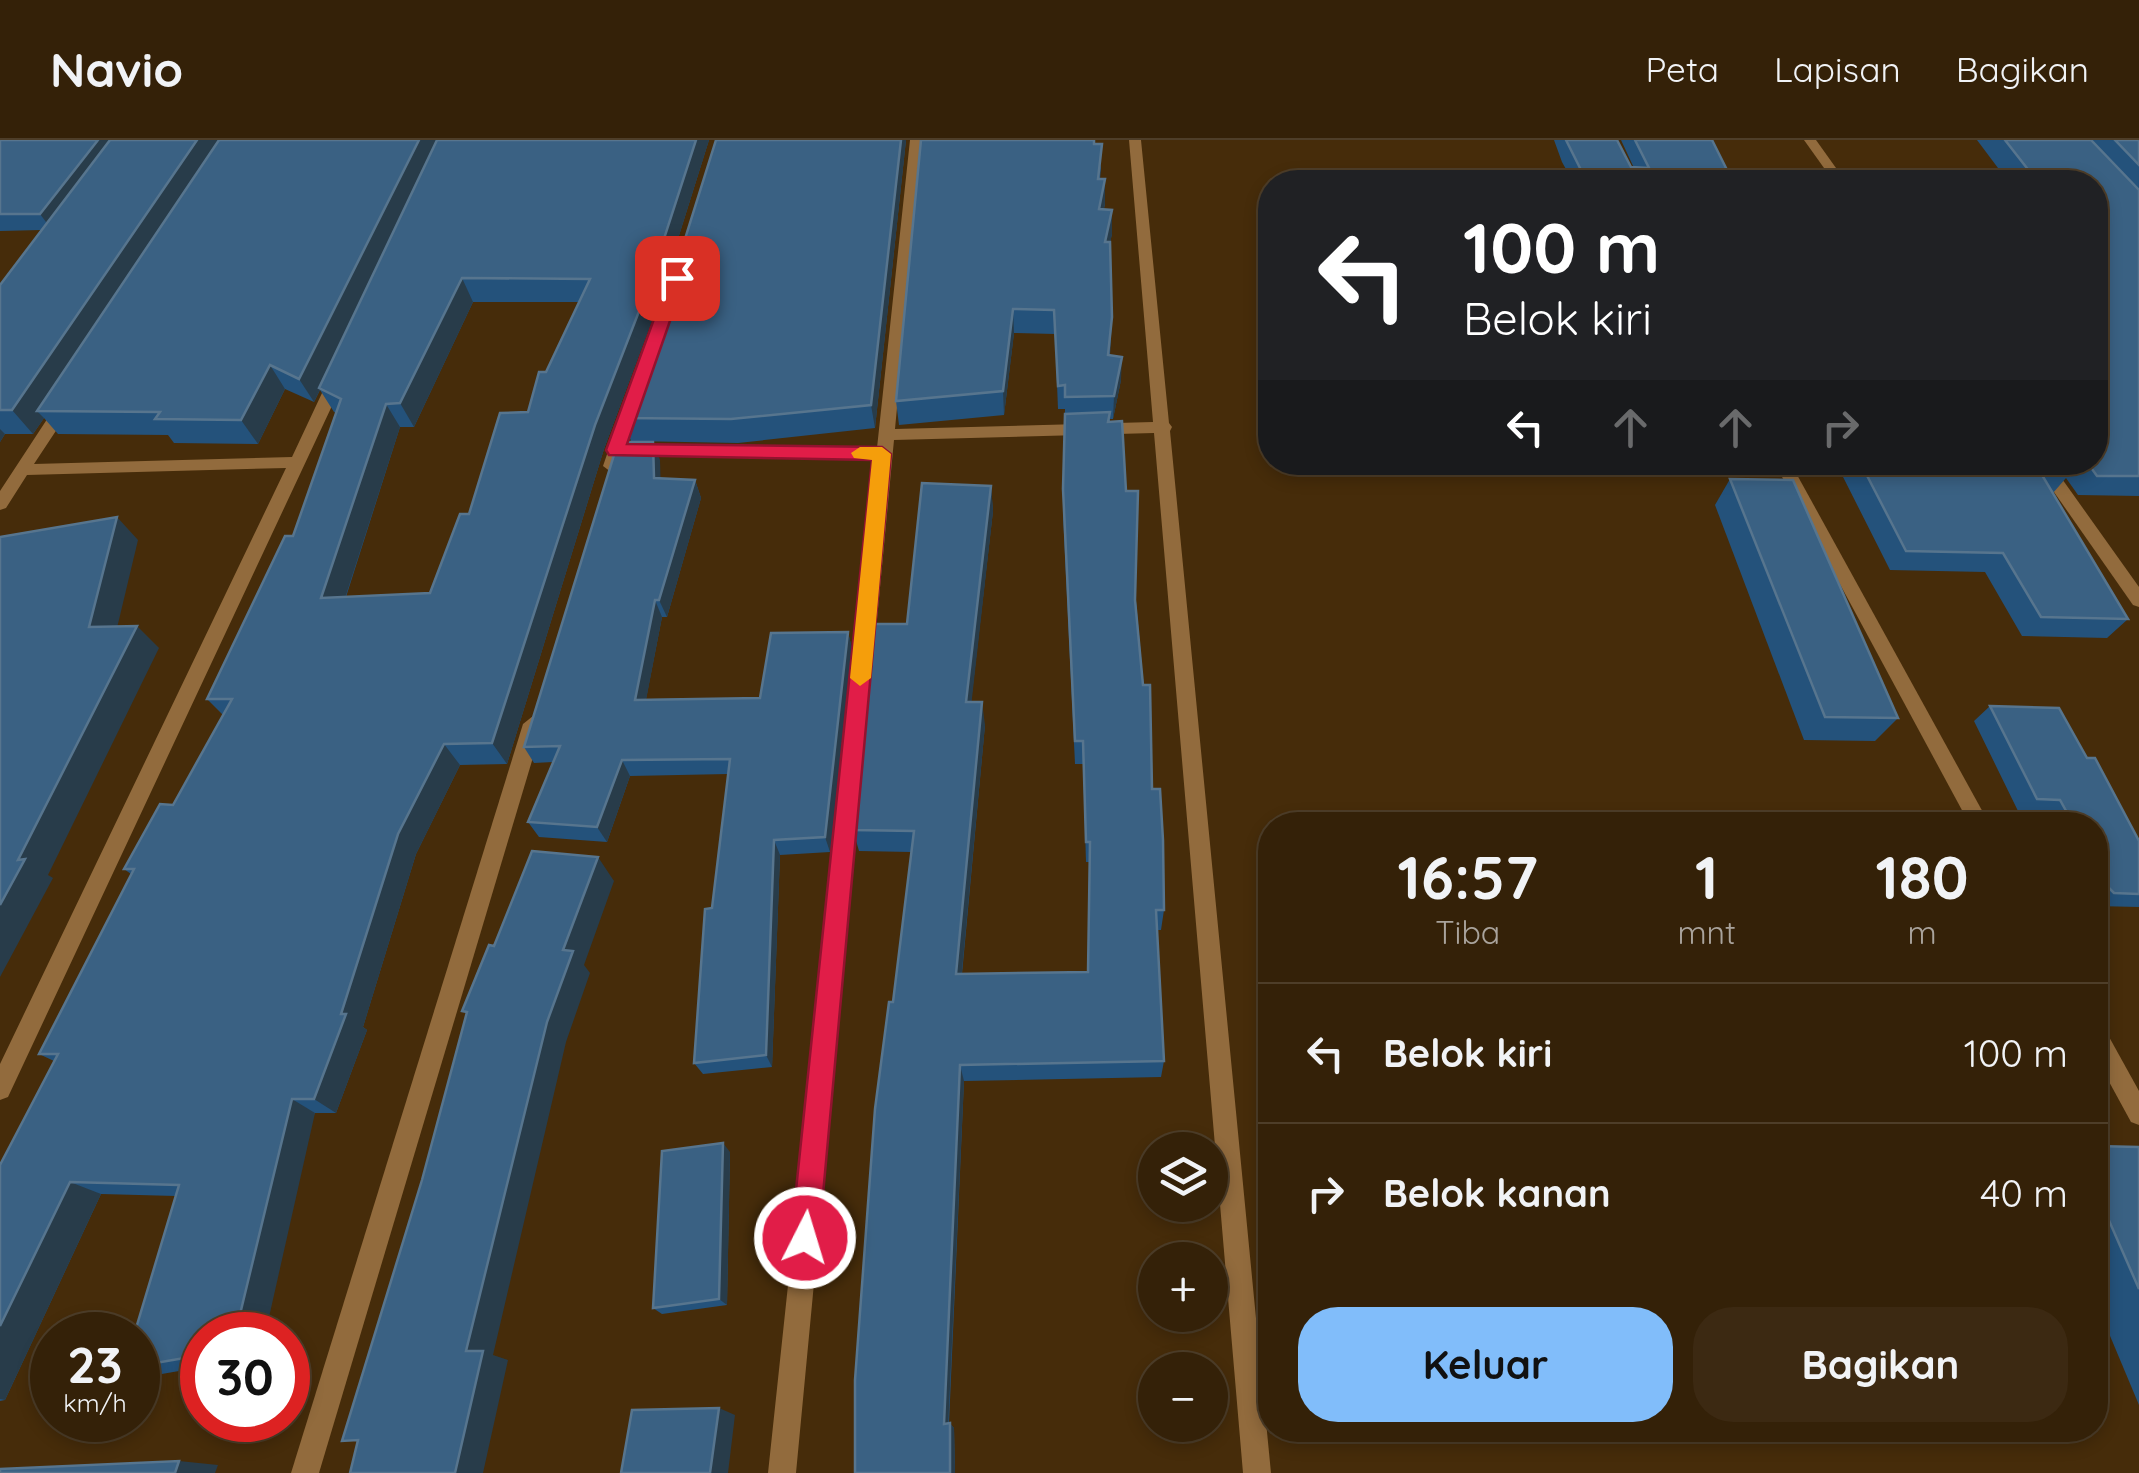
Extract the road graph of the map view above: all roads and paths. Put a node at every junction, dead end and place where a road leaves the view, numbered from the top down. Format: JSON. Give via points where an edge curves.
{"nodes":[{"id":1,"x":916,"y":140,"type":"edge"},
{"id":2,"x":1134,"y":140,"type":"edge"},
{"id":3,"x":1810,"y":140,"type":"edge"},
{"id":4,"x":1831,"y":170,"type":"edge"},
{"id":5,"x":348,"y":355,"type":"edge"},
{"id":6,"x":641,"y":382,"type":"edge"},
{"id":7,"x":76,"y":388,"type":"edge"},
{"id":8,"x":1164,"y":426,"type":"junction"},
{"id":9,"x":883,"y":444,"type":"junction"},
{"id":10,"x":616,"y":450,"type":"junction"},
{"id":11,"x":297,"y":462,"type":"junction"},
{"id":12,"x":22,"y":470,"type":"junction"},
{"id":13,"x":1789,"y":475,"type":"edge"},
{"id":14,"x":2049,"y":475,"type":"edge"},
{"id":15,"x":604,"y":488,"type":"edge"},
{"id":16,"x":0,"y":504,"type":"edge"},
{"id":17,"x":2139,"y":600,"type":"edge"},
{"id":18,"x":541,"y":696,"type":"edge"},
{"id":19,"x":1973,"y":812,"type":"edge"},
{"id":20,"x":2108,"y":1058,"type":"edge"},
{"id":21,"x":0,"y":1089,"type":"edge"},
{"id":22,"x":2139,"y":1114,"type":"edge"},
{"id":23,"x":305,"y":1473,"type":"edge"},
{"id":24,"x":782,"y":1473,"type":"edge"},
{"id":25,"x":1257,"y":1473,"type":"edge"}],
"edges":[{"from":1,"to":9,"type":"street"},
{"from":2,"to":8,"type":"street"},
{"from":3,"to":4,"type":"street"},
{"from":5,"to":11,"type":"street"},
{"from":6,"to":10,"type":"street"},
{"from":7,"to":12,"type":"street"},
{"from":8,"to":9,"type":"street"},
{"from":8,"to":25,"type":"street"},
{"from":9,"to":10,"type":"street"},
{"from":9,"to":24,"type":"street"},
{"from":10,"to":15,"type":"street"},
{"from":11,"to":12,"type":"street"},
{"from":11,"to":21,"type":"street"},
{"from":12,"to":16,"type":"street"},
{"from":13,"to":19,"type":"street"},
{"from":14,"to":17,"type":"street"},
{"from":18,"to":23,"type":"street"},
{"from":20,"to":22,"type":"street"}]}
